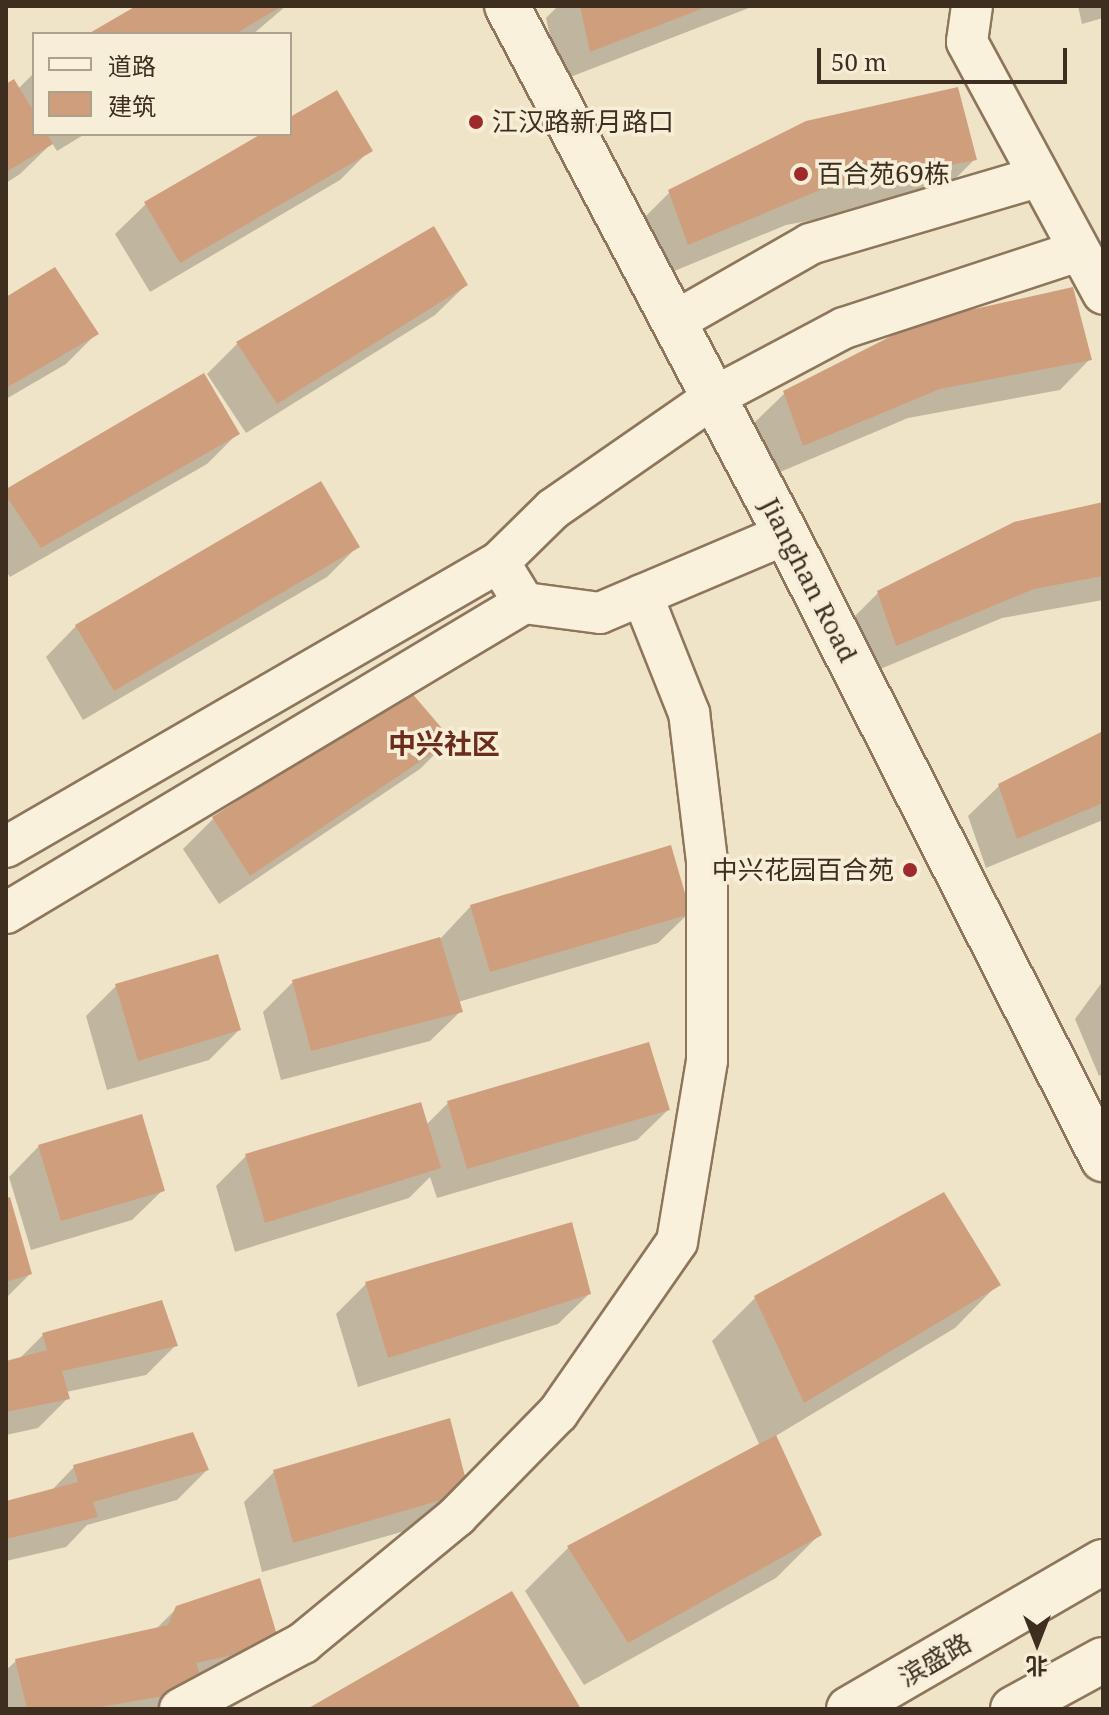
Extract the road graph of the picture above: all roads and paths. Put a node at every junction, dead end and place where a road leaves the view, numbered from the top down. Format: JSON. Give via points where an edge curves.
{"nodes":[{"id":1,"x":507,"y":6,"type":"edge"},
{"id":2,"x":972,"y":6,"type":"edge"},
{"id":3,"x":1038,"y":177,"type":"junction"},
{"id":4,"x":1078,"y":251,"type":"junction"},
{"id":5,"x":1103,"y":294,"type":"edge"},
{"id":6,"x":674,"y":322,"type":"junction"},
{"id":7,"x":714,"y":397,"type":"junction"},
{"id":8,"x":786,"y":534,"type":"junction"},
{"id":9,"x":499,"y":562,"type":"junction"},
{"id":10,"x":642,"y":595,"type":"junction"},
{"id":11,"x":524,"y":603,"type":"junction"},
{"id":12,"x":6,"y":847,"type":"edge"},
{"id":13,"x":6,"y":913,"type":"edge"},
{"id":14,"x":1103,"y":1159,"type":"edge"},
{"id":15,"x":1103,"y":1562,"type":"edge"},
{"id":16,"x":1103,"y":1660,"type":"edge"},
{"id":17,"x":180,"y":1709,"type":"edge"},
{"id":18,"x":849,"y":1709,"type":"edge"},
{"id":19,"x":1013,"y":1709,"type":"edge"}],
"edges":[{"from":1,"to":6,"type":"street","name":"Jianghan Road"},
{"from":2,"to":3,"type":"street","via":[[967,42]]},
{"from":3,"to":4,"type":"street"},
{"from":3,"to":6,"type":"street","via":[[810,244]]},
{"from":4,"to":5,"type":"street"},
{"from":4,"to":7,"type":"street","via":[[844,328]]},
{"from":6,"to":7,"type":"street","name":"Jianghan Road"},
{"from":7,"to":8,"type":"street","name":"Jianghan Road"},
{"from":7,"to":9,"type":"street","via":[[553,509]]},
{"from":8,"to":10,"type":"street"},
{"from":8,"to":14,"type":"street","name":"Jianghan Road"},
{"from":9,"to":11,"type":"street"},
{"from":9,"to":12,"type":"street"},
{"from":10,"to":11,"type":"street","via":[[600,613]]},
{"from":10,"to":17,"type":"street","via":[[689,713],[707,861],[707,1060],[677,1242],[558,1413],[457,1516],[303,1643]]},
{"from":11,"to":13,"type":"street"},
{"from":15,"to":18,"type":"street","name":"滨盛路"},
{"from":16,"to":19,"type":"street"}]}
